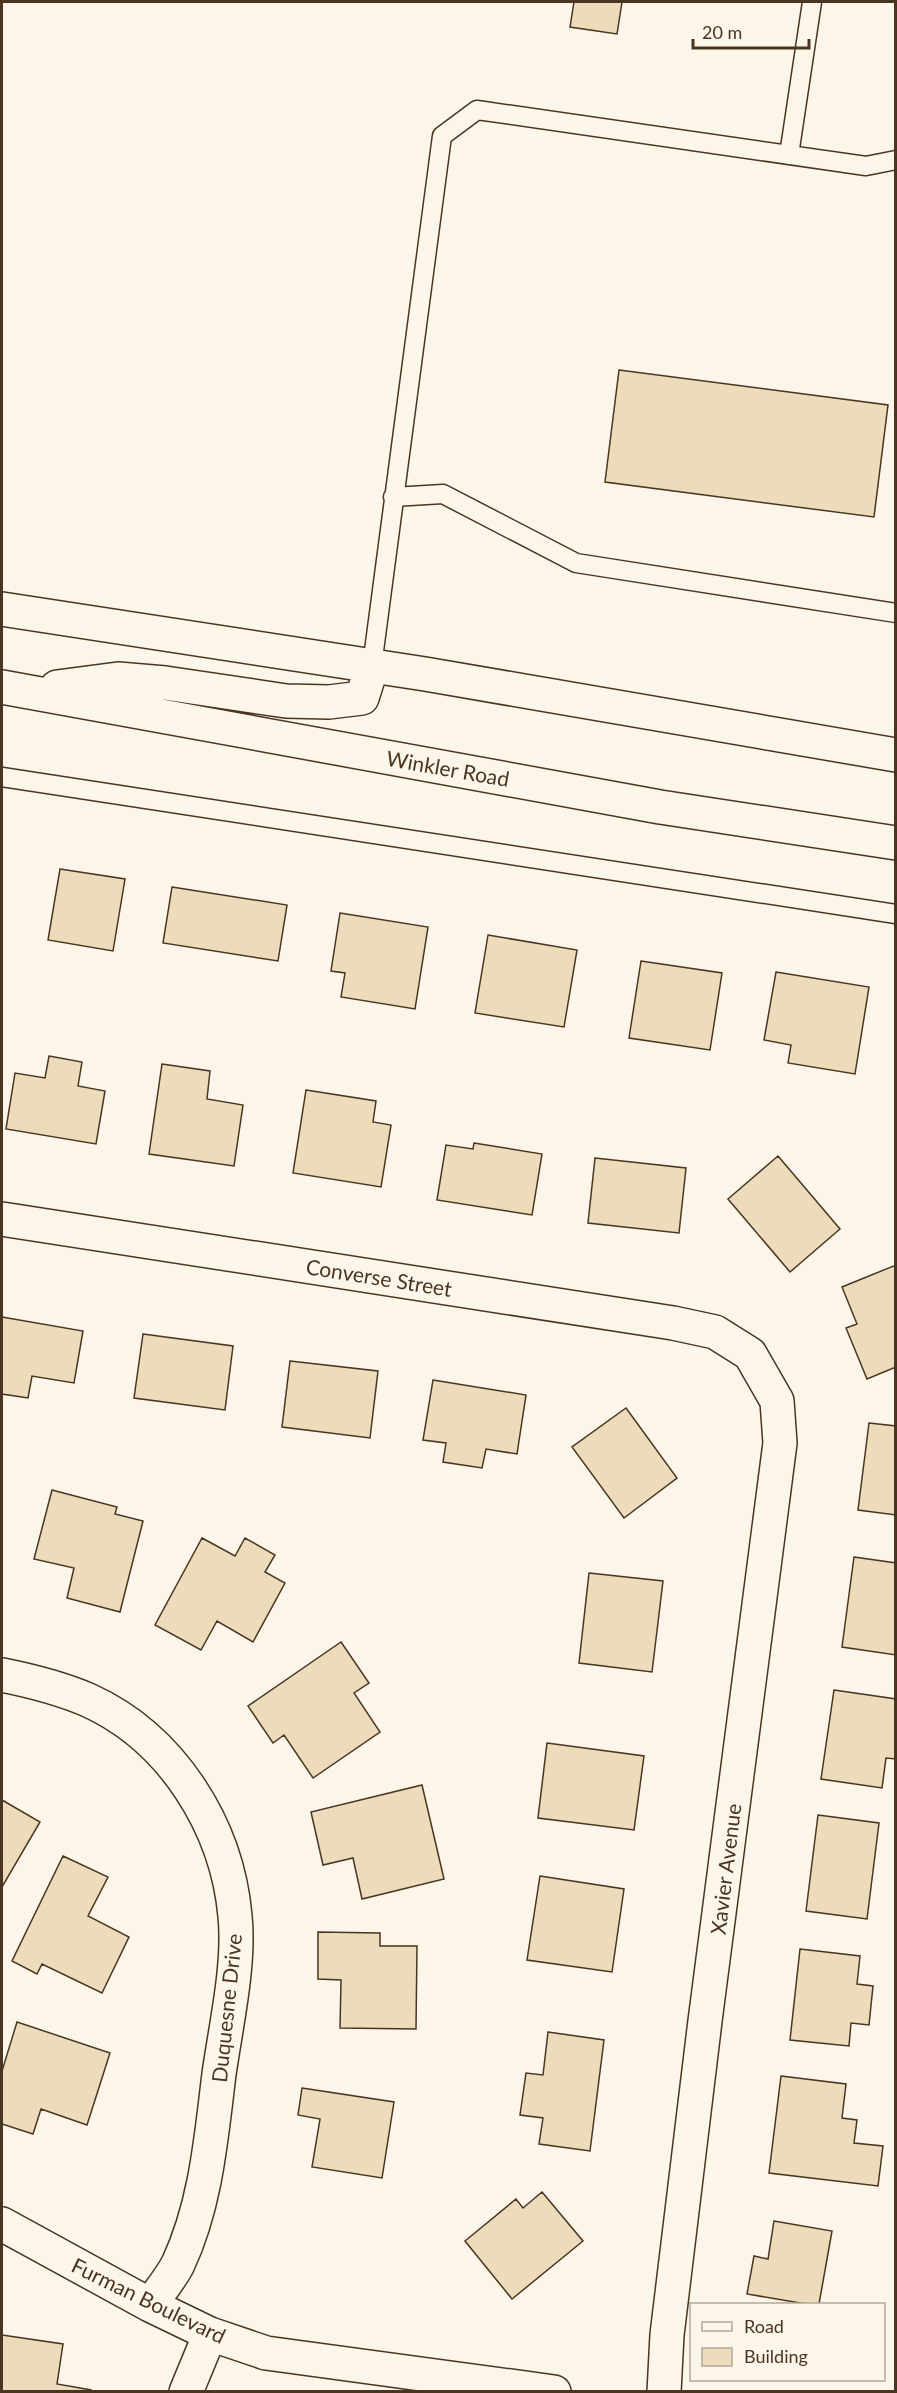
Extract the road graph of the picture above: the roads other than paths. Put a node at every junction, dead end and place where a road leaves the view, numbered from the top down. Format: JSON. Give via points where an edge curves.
{"nodes":[{"id":1,"x":812,"y":2,"type":"edge"},
{"id":2,"x":789,"y":155,"type":"junction"},
{"id":3,"x":896,"y":160,"type":"edge"},
{"id":4,"x":393,"y":497,"type":"junction"},
{"id":5,"x":2,"y":609,"type":"edge"},
{"id":6,"x":896,"y":613,"type":"edge"},
{"id":7,"x":372,"y":666,"type":"junction"},
{"id":8,"x":14,"y":689,"type":"edge"},
{"id":9,"x":896,"y":755,"type":"edge"},
{"id":10,"x":2,"y":777,"type":"edge"},
{"id":11,"x":896,"y":843,"type":"edge"},
{"id":12,"x":896,"y":915,"type":"edge"},
{"id":13,"x":2,"y":1219,"type":"edge"},
{"id":14,"x":750,"y":1354,"type":"joint"},
{"id":15,"x":2,"y":1675,"type":"edge"},
{"id":16,"x":2,"y":2224,"type":"edge"},
{"id":17,"x":150,"y":2305,"type":"junction"},
{"id":18,"x":210,"y":2334,"type":"junction"},
{"id":19,"x":186,"y":2391,"type":"edge"},
{"id":20,"x":554,"y":2391,"type":"edge"},
{"id":21,"x":664,"y":2391,"type":"edge"}],
"edges":[{"from":1,"to":2,"type":"lane"},
{"from":2,"to":3,"type":"lane","via":[[866,166]]},
{"from":2,"to":4,"type":"lane","via":[[477,110],[442,136]]},
{"from":4,"to":6,"type":"lane","via":[[443,494],[576,563]]},
{"from":4,"to":7,"type":"lane"},
{"from":5,"to":7,"type":"street"},
{"from":7,"to":8,"type":"street","via":[[362,698],[329,702],[286,701],[118,679]]},
{"from":7,"to":9,"type":"street"},
{"from":8,"to":11,"type":"street","name":"Winkler Road","via":[[660,807]]},
{"from":10,"to":12,"type":"lane"},
{"from":13,"to":14,"type":"street","name":"Converse Street","via":[[673,1323],[715,1332]]},
{"from":14,"to":21,"type":"street","name":"Xavier Avenue","via":[[777,1401],[780,1443],[704,2033]]},
{"from":15,"to":17,"type":"street","name":"Duquesne Drive","via":[[49,1685],[90,1701],[128,1724],[162,1753],[189,1786],[212,1827],[228,1871],[235,1917],[234,1963],[206,2181],[177,2265]]},
{"from":16,"to":17,"type":"street","name":"Furman Boulevard"},
{"from":17,"to":18,"type":"street","name":"Furman Boulevard"},
{"from":18,"to":19,"type":"street"},
{"from":18,"to":20,"type":"street","name":"Furman Boulevard","via":[[266,2353]]}]}
